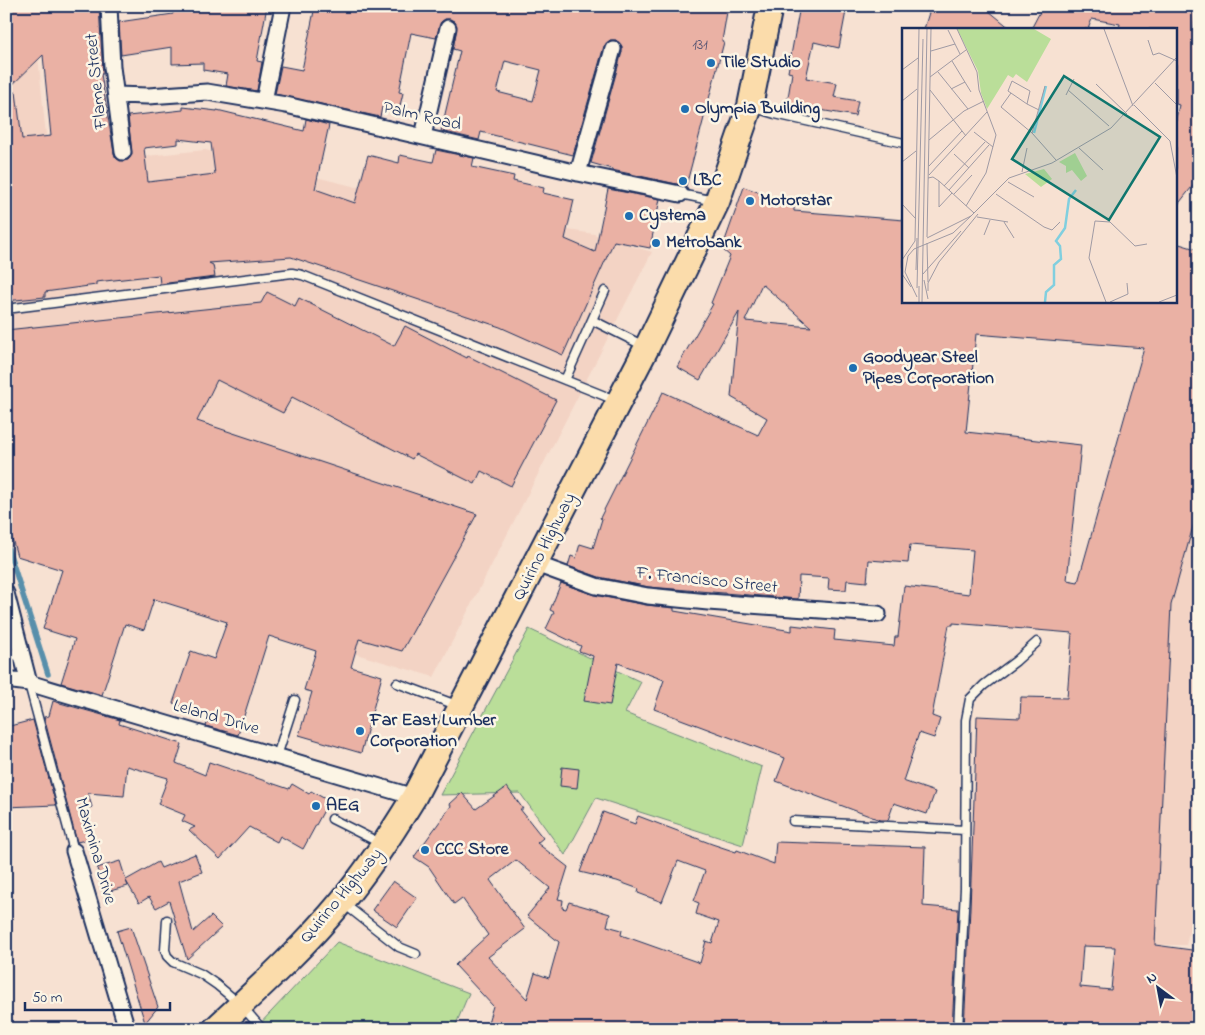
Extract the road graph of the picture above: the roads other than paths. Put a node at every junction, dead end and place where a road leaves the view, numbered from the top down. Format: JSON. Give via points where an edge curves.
{"nodes":[{"id":1,"x":109,"y":6,"type":"edge"},
{"id":2,"x":283,"y":6,"type":"edge"},
{"id":3,"x":770,"y":6,"type":"edge"},
{"id":4,"x":448,"y":28,"type":"dead end"},
{"id":5,"x":612,"y":49,"type":"dead end"},
{"id":6,"x":116,"y":95,"type":"junction"},
{"id":7,"x":264,"y":101,"type":"junction"},
{"id":8,"x":750,"y":106,"type":"junction"},
{"id":9,"x":423,"y":136,"type":"junction"},
{"id":10,"x":902,"y":143,"type":"edge"},
{"id":11,"x":123,"y":152,"type":"dead end"},
{"id":12,"x":578,"y":173,"type":"junction"},
{"id":13,"x":680,"y":194,"type":"joint"},
{"id":14,"x":717,"y":202,"type":"junction"},
{"id":15,"x":605,"y":290,"type":"dead end"},
{"id":16,"x":6,"y":309,"type":"edge"},
{"id":17,"x":592,"y":320,"type":"junction"},
{"id":18,"x":647,"y":347,"type":"junction"},
{"id":19,"x":565,"y":380,"type":"junction"},
{"id":20,"x":619,"y":402,"type":"junction"},
{"id":21,"x":536,"y":564,"type":"junction"},
{"id":22,"x":6,"y":594,"type":"edge"},
{"id":23,"x":878,"y":614,"type":"dead end"},
{"id":24,"x":1037,"y":642,"type":"dead end"},
{"id":25,"x":6,"y":651,"type":"edge"},
{"id":26,"x":23,"y":658,"type":"junction"},
{"id":27,"x":6,"y":680,"type":"edge"},
{"id":28,"x":29,"y":683,"type":"junction"},
{"id":29,"x":397,"y":683,"type":"dead end"},
{"id":30,"x":294,"y":700,"type":"dead end"},
{"id":31,"x":461,"y":707,"type":"junction"},
{"id":32,"x":277,"y":756,"type":"junction"},
{"id":33,"x":414,"y":797,"type":"junction"},
{"id":34,"x":332,"y":819,"type":"dead end"},
{"id":35,"x":794,"y":821,"type":"dead end"},
{"id":36,"x":964,"y":830,"type":"junction"},
{"id":37,"x":384,"y":846,"type":"junction"},
{"id":38,"x":74,"y":851,"type":"joint"},
{"id":39,"x":342,"y":902,"type":"junction"},
{"id":40,"x":167,"y":920,"type":"dead end"},
{"id":41,"x":416,"y":954,"type":"dead end"},
{"id":42,"x":241,"y":1005,"type":"junction"},
{"id":43,"x":127,"y":1029,"type":"edge"},
{"id":44,"x":215,"y":1029,"type":"edge"},
{"id":45,"x":262,"y":1029,"type":"edge"},
{"id":46,"x":958,"y":1029,"type":"edge"}],
"edges":[{"from":1,"to":6,"type":"street","name":"Flame Street"},
{"from":2,"to":7,"type":"street"},
{"from":3,"to":8,"type":"main road","name":"Quirino Highway"},
{"from":4,"to":9,"type":"street"},
{"from":5,"to":12,"type":"street"},
{"from":6,"to":7,"type":"street","name":"Palm Road","via":[[207,92]]},
{"from":6,"to":11,"type":"street","name":"Flame Street"},
{"from":7,"to":9,"type":"street","name":"Palm Road"},
{"from":8,"to":10,"type":"lane"},
{"from":8,"to":14,"type":"main road","name":"Quirino Highway"},
{"from":9,"to":12,"type":"street","name":"Palm Road"},
{"from":12,"to":13,"type":"street","name":"Palm Road"},
{"from":13,"to":14,"type":"lane","name":"Palm Road"},
{"from":14,"to":18,"type":"main road","name":"Quirino Highway"},
{"from":15,"to":17,"type":"lane"},
{"from":16,"to":19,"type":"lane","via":[[292,273]]},
{"from":17,"to":18,"type":"lane"},
{"from":17,"to":19,"type":"lane"},
{"from":18,"to":20,"type":"main road","name":"Quirino Highway"},
{"from":19,"to":20,"type":"lane"},
{"from":20,"to":21,"type":"main road","name":"Quirino Highway"},
{"from":21,"to":23,"type":"street","name":"F. Francisco Street","via":[[596,586],[648,596]]},
{"from":21,"to":31,"type":"main road","name":"Quirino Highway"},
{"from":22,"to":26,"type":"street"},
{"from":24,"to":36,"type":"lane","via":[[970,699],[966,720]]},
{"from":25,"to":26,"type":"lane"},
{"from":26,"to":28,"type":"street"},
{"from":27,"to":28,"type":"street","name":"Leland Drive"},
{"from":28,"to":32,"type":"street","name":"Leland Drive"},
{"from":28,"to":38,"type":"lane","name":"Maximina Drive"},
{"from":29,"to":31,"type":"lane"},
{"from":30,"to":32,"type":"lane"},
{"from":31,"to":33,"type":"main road","name":"Quirino Highway"},
{"from":32,"to":33,"type":"street","name":"Leland Drive"},
{"from":33,"to":37,"type":"main road","name":"Quirino Highway"},
{"from":34,"to":37,"type":"lane"},
{"from":35,"to":36,"type":"lane"},
{"from":36,"to":46,"type":"lane","via":[[965,888]]},
{"from":37,"to":39,"type":"main road","name":"Quirino Highway"},
{"from":38,"to":43,"type":"street","name":"Maximina Drive"},
{"from":39,"to":41,"type":"lane","via":[[399,946]]},
{"from":39,"to":42,"type":"main road","name":"Quirino Highway"},
{"from":40,"to":42,"type":"lane","via":[[164,950],[167,956],[217,984]]},
{"from":42,"to":44,"type":"main road","name":"Quirino Highway"},
{"from":42,"to":45,"type":"lane"}]}
